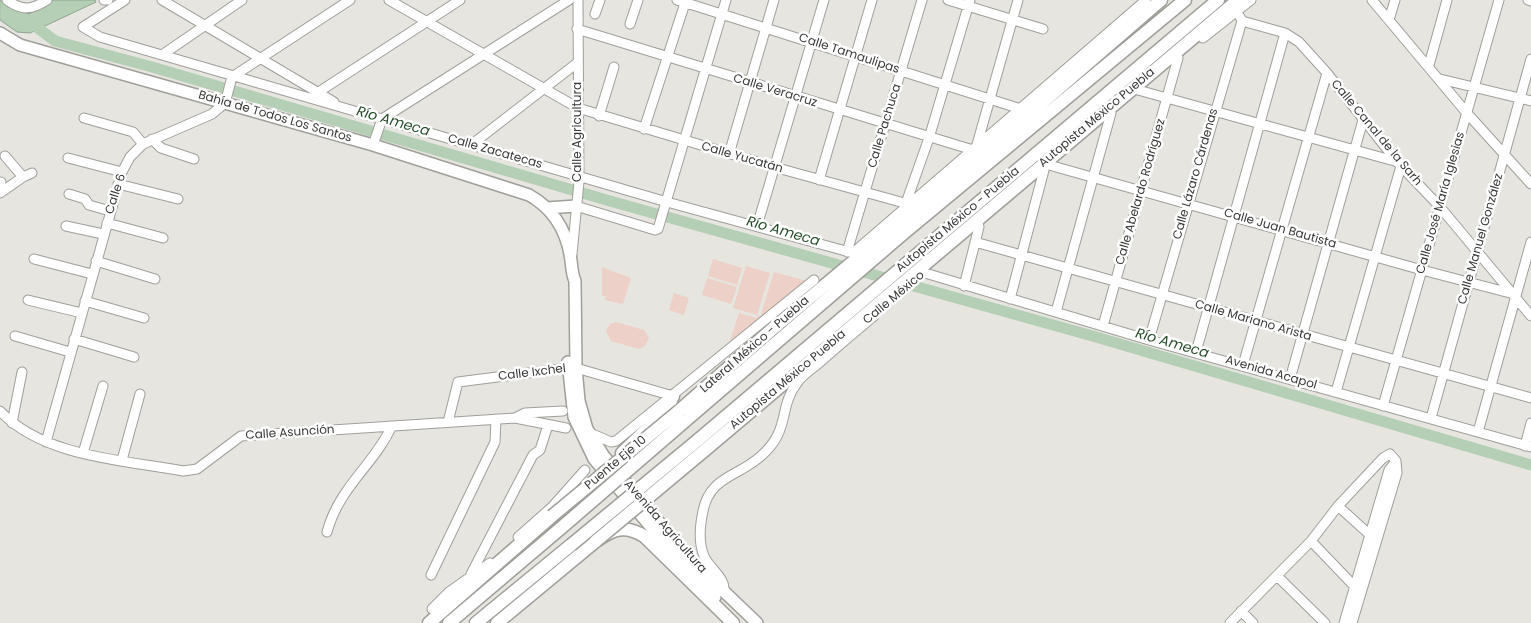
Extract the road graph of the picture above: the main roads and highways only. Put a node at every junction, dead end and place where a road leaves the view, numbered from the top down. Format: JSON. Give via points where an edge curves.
{"nodes":[{"id":1,"x":1161,"y":0,"type":"edge"},
{"id":2,"x":1185,"y":0,"type":"edge"},
{"id":3,"x":1218,"y":0,"type":"edge"},
{"id":4,"x":1237,"y":5,"type":"edge"},
{"id":5,"x":0,"y":33,"type":"edge"},
{"id":6,"x":576,"y":203,"type":"road end"},
{"id":7,"x":547,"y":208,"type":"junction"},
{"id":8,"x":572,"y":268,"type":"joint"},
{"id":9,"x":572,"y":368,"type":"junction"},
{"id":10,"x":673,"y":396,"type":"road end"},
{"id":11,"x":682,"y":415,"type":"junction"},
{"id":12,"x":702,"y":445,"type":"junction"},
{"id":13,"x":617,"y":462,"type":"junction"},
{"id":14,"x":596,"y":541,"type":"junction"},
{"id":15,"x":429,"y":623,"type":"edge"},
{"id":16,"x":450,"y":623,"type":"edge"},
{"id":17,"x":476,"y":623,"type":"edge"},
{"id":18,"x":497,"y":623,"type":"edge"},
{"id":19,"x":733,"y":623,"type":"edge"},
{"id":20,"x":741,"y":623,"type":"edge"},
{"id":21,"x":757,"y":623,"type":"edge"}],
"edges":[{"from":1,"to":11,"type":"highway","name":"Lateral México - Puebla","via":[[777,324]]},
{"from":2,"to":11,"type":"highway","name":"Autopista México - Puebla","via":[[844,286]]},
{"from":3,"to":12,"type":"highway","name":"Autopista México - Puebla","via":[[893,274]]},
{"from":4,"to":12,"type":"highway","name":"Autopista México Puebla","via":[[922,272]]},
{"from":5,"to":7,"type":"main road","name":"Bahía de Todos Los Santos","via":[[20,45],[374,143],[528,195]]},
{"from":6,"to":7,"type":"main road"},
{"from":7,"to":8,"type":"main road","name":"Bahía de Todos Los Santos","via":[[560,223],[568,243]]},
{"from":8,"to":9,"type":"main road","name":"Avenida Agricultura","via":[[568,281]]},
{"from":9,"to":20,"type":"main road","name":"Avenida Agricultura","via":[[574,417],[594,459],[682,564]]},
{"from":9,"to":21,"type":"main road","name":"Avenida Agricultura","via":[[590,434],[603,455],[689,558]]},
{"from":10,"to":13,"type":"highway","via":[[666,411],[624,448]]},
{"from":11,"to":13,"type":"highway","name":"Puente Eje 10","bridge":true},
{"from":11,"to":16,"type":"highway","name":"Puente Eje 10","bridge":true,"via":[[561,528]]},
{"from":12,"to":14,"type":"highway","bridge":true},
{"from":12,"to":17,"type":"highway","bridge":true},
{"from":13,"to":15,"type":"highway","name":"Puente Eje 10","bridge":true,"via":[[493,563]]},
{"from":14,"to":18,"type":"highway"},
{"from":14,"to":19,"type":"highway","via":[[616,528],[637,532]]}]}
